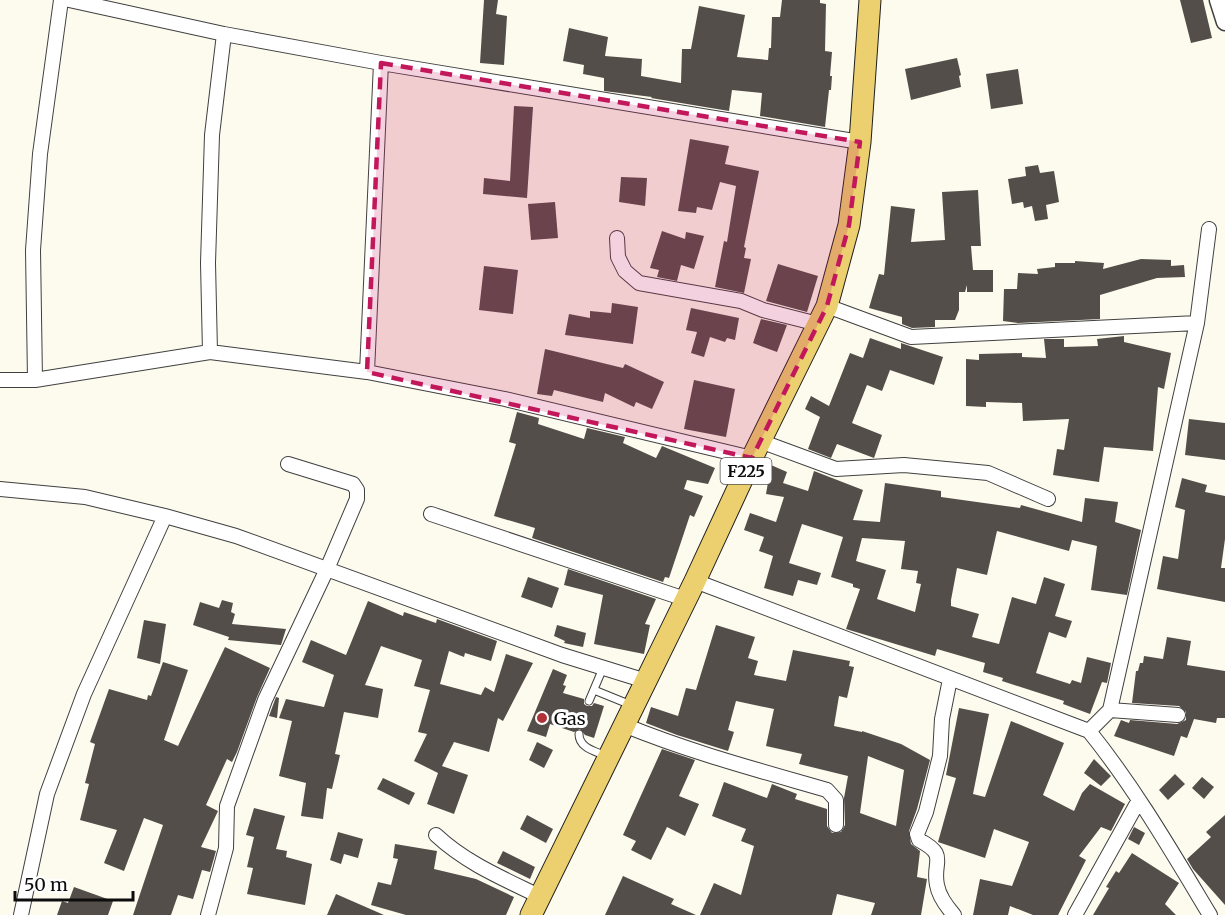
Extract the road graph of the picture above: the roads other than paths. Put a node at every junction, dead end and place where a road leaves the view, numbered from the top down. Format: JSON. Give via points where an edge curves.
{"nodes":[{"id":1,"x":61,"y":0,"type":"edge"},
{"id":2,"x":69,"y":0,"type":"edge"},
{"id":3,"x":870,"y":0,"type":"edge"},
{"id":4,"x":1218,"y":0,"type":"edge"},
{"id":5,"x":1225,"y":22,"type":"edge"},
{"id":6,"x":224,"y":34,"type":"junction"},
{"id":7,"x":381,"y":63,"type":"junction"},
{"id":8,"x":861,"y":142,"type":"junction"},
{"id":9,"x":1209,"y":229,"type":"dead end"},
{"id":10,"x":617,"y":238,"type":"dead end"},
{"id":11,"x":823,"y":315,"type":"junction"},
{"id":12,"x":1197,"y":323,"type":"junction"},
{"id":13,"x":210,"y":352,"type":"junction"},
{"id":14,"x":367,"y":372,"type":"junction"},
{"id":15,"x":0,"y":380,"type":"edge"},
{"id":16,"x":35,"y":380,"type":"junction"},
{"id":17,"x":756,"y":449,"type":"junction"},
{"id":18,"x":288,"y":464,"type":"dead end"},
{"id":19,"x":0,"y":489,"type":"edge"},
{"id":20,"x":1048,"y":499,"type":"dead end"},
{"id":21,"x":431,"y":514,"type":"dead end"},
{"id":22,"x":165,"y":516,"type":"junction"},
{"id":23,"x":327,"y":569,"type":"junction"},
{"id":24,"x":690,"y":590,"type":"junction"},
{"id":25,"x":603,"y":668,"type":"junction"},
{"id":26,"x":950,"y":679,"type":"junction"},
{"id":27,"x":646,"y":681,"type":"junction"},
{"id":28,"x":594,"y":690,"type":"junction"},
{"id":29,"x":589,"y":701,"type":"dead end"},
{"id":30,"x":634,"y":706,"type":"junction"},
{"id":31,"x":1110,"y":710,"type":"junction"},
{"id":32,"x":1178,"y":715,"type":"dead end"},
{"id":33,"x":624,"y":725,"type":"junction"},
{"id":34,"x":1089,"y":731,"type":"junction"},
{"id":35,"x":579,"y":734,"type":"dead end"},
{"id":36,"x":608,"y":757,"type":"junction"},
{"id":37,"x":1139,"y":800,"type":"junction"},
{"id":38,"x":836,"y":825,"type":"dead end"},
{"id":39,"x":436,"y":835,"type":"dead end"},
{"id":40,"x":535,"y":906,"type":"edge"},
{"id":41,"x":21,"y":915,"type":"edge"},
{"id":42,"x":208,"y":915,"type":"edge"},
{"id":43,"x":954,"y":915,"type":"edge"},
{"id":44,"x":1075,"y":915,"type":"edge"},
{"id":45,"x":1210,"y":915,"type":"edge"}],
"edges":[{"from":1,"to":16,"type":"street","via":[[40,154],[33,250]]},
{"from":2,"to":6,"type":"street"},
{"from":3,"to":8,"type":"main road","number":"F225"},
{"from":4,"to":5,"type":"street"},
{"from":6,"to":7,"type":"street"},
{"from":6,"to":13,"type":"street","via":[[212,135]]},
{"from":7,"to":8,"type":"street"},
{"from":7,"to":14,"type":"street"},
{"from":8,"to":11,"type":"main road","number":"F225","via":[[849,225]]},
{"from":9,"to":12,"type":"street"},
{"from":10,"to":11,"type":"street","via":[[618,257],[625,271],[639,283],[741,301],[763,310]]},
{"from":11,"to":12,"type":"street","via":[[911,337]]},
{"from":11,"to":17,"type":"main road","number":"F225"},
{"from":12,"to":31,"type":"street"},
{"from":13,"to":14,"type":"street"},
{"from":13,"to":16,"type":"street"},
{"from":14,"to":17,"type":"street"},
{"from":15,"to":16,"type":"street"},
{"from":17,"to":20,"type":"street","via":[[836,469],[904,465],[987,473]]},
{"from":17,"to":24,"type":"main road","number":"F225"},
{"from":18,"to":23,"type":"street","via":[[353,484],[357,490],[357,499]]},
{"from":19,"to":22,"type":"street","via":[[85,497]]},
{"from":21,"to":24,"type":"street"},
{"from":22,"to":23,"type":"street","via":[[236,536]]},
{"from":22,"to":41,"type":"street","via":[[84,694],[47,794]]},
{"from":23,"to":25,"type":"street"},
{"from":23,"to":42,"type":"street","via":[[265,700],[227,806],[225,848]]},
{"from":24,"to":26,"type":"street"},
{"from":24,"to":27,"type":"main road","number":"F225"},
{"from":25,"to":27,"type":"street"},
{"from":25,"to":28,"type":"lane"},
{"from":26,"to":34,"type":"street"},
{"from":26,"to":43,"type":"street","via":[[940,756],[917,834],[937,854],[936,885]]},
{"from":27,"to":30,"type":"main road","number":"F225"},
{"from":28,"to":29,"type":"lane"},
{"from":28,"to":30,"type":"lane"},
{"from":30,"to":33,"type":"main road","number":"F225"},
{"from":31,"to":32,"type":"street"},
{"from":31,"to":34,"type":"street"},
{"from":33,"to":36,"type":"main road","number":"F225"},
{"from":33,"to":38,"type":"street","via":[[719,759],[827,790],[836,800]]},
{"from":34,"to":37,"type":"street"},
{"from":35,"to":36,"type":"lane","via":[[582,745]]},
{"from":36,"to":40,"type":"main road","number":"F225"},
{"from":37,"to":44,"type":"street"},
{"from":37,"to":45,"type":"street"},
{"from":39,"to":40,"type":"street"}]}
